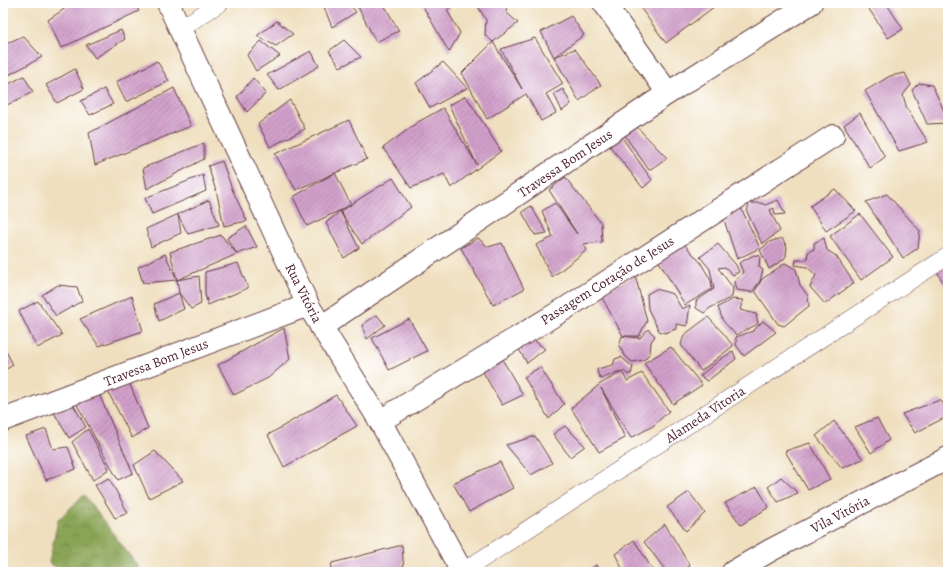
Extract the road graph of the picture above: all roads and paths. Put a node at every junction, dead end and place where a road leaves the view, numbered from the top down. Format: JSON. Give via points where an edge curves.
{"nodes":[{"id":1,"x":168,"y":3,"type":"edge"},
{"id":2,"x":220,"y":3,"type":"edge"},
{"id":3,"x":604,"y":3,"type":"edge"},
{"id":4,"x":811,"y":3,"type":"edge"},
{"id":5,"x":181,"y":28,"type":"junction"},
{"id":6,"x":668,"y":93,"type":"junction"},
{"id":7,"x":833,"y":136,"type":"dead end"},
{"id":8,"x":948,"y":256,"type":"edge"},
{"id":9,"x":308,"y":305,"type":"junction"},
{"id":10,"x":321,"y":326,"type":"junction"},
{"id":11,"x":3,"y":420,"type":"edge"},
{"id":12,"x":380,"y":421,"type":"junction"},
{"id":13,"x":948,"y":458,"type":"edge"},
{"id":14,"x":462,"y":572,"type":"edge"},
{"id":15,"x":732,"y":572,"type":"edge"}],
"edges":[{"from":1,"to":5,"type":"street","name":"Rua Vitória"},
{"from":2,"to":5,"type":"lane"},
{"from":3,"to":6,"type":"street"},
{"from":4,"to":6,"type":"street","name":"Travessa Bom Jesus"},
{"from":5,"to":9,"type":"street","name":"Rua Vitória"},
{"from":6,"to":10,"type":"street","name":"Travessa Bom Jesus"},
{"from":7,"to":12,"type":"street","name":"Passagem Coração de Jesus","via":[[566,308]]},
{"from":8,"to":14,"type":"lane","name":"Alameda Vitoria"},
{"from":9,"to":10,"type":"street","name":"Rua Vitória"},
{"from":9,"to":11,"type":"street","name":"Travessa Bom Jesus"},
{"from":10,"to":12,"type":"street","name":"Rua Vitória"},
{"from":12,"to":14,"type":"street","name":"Rua Vitória"},
{"from":13,"to":15,"type":"street","name":"Vila Vitória"}]}
